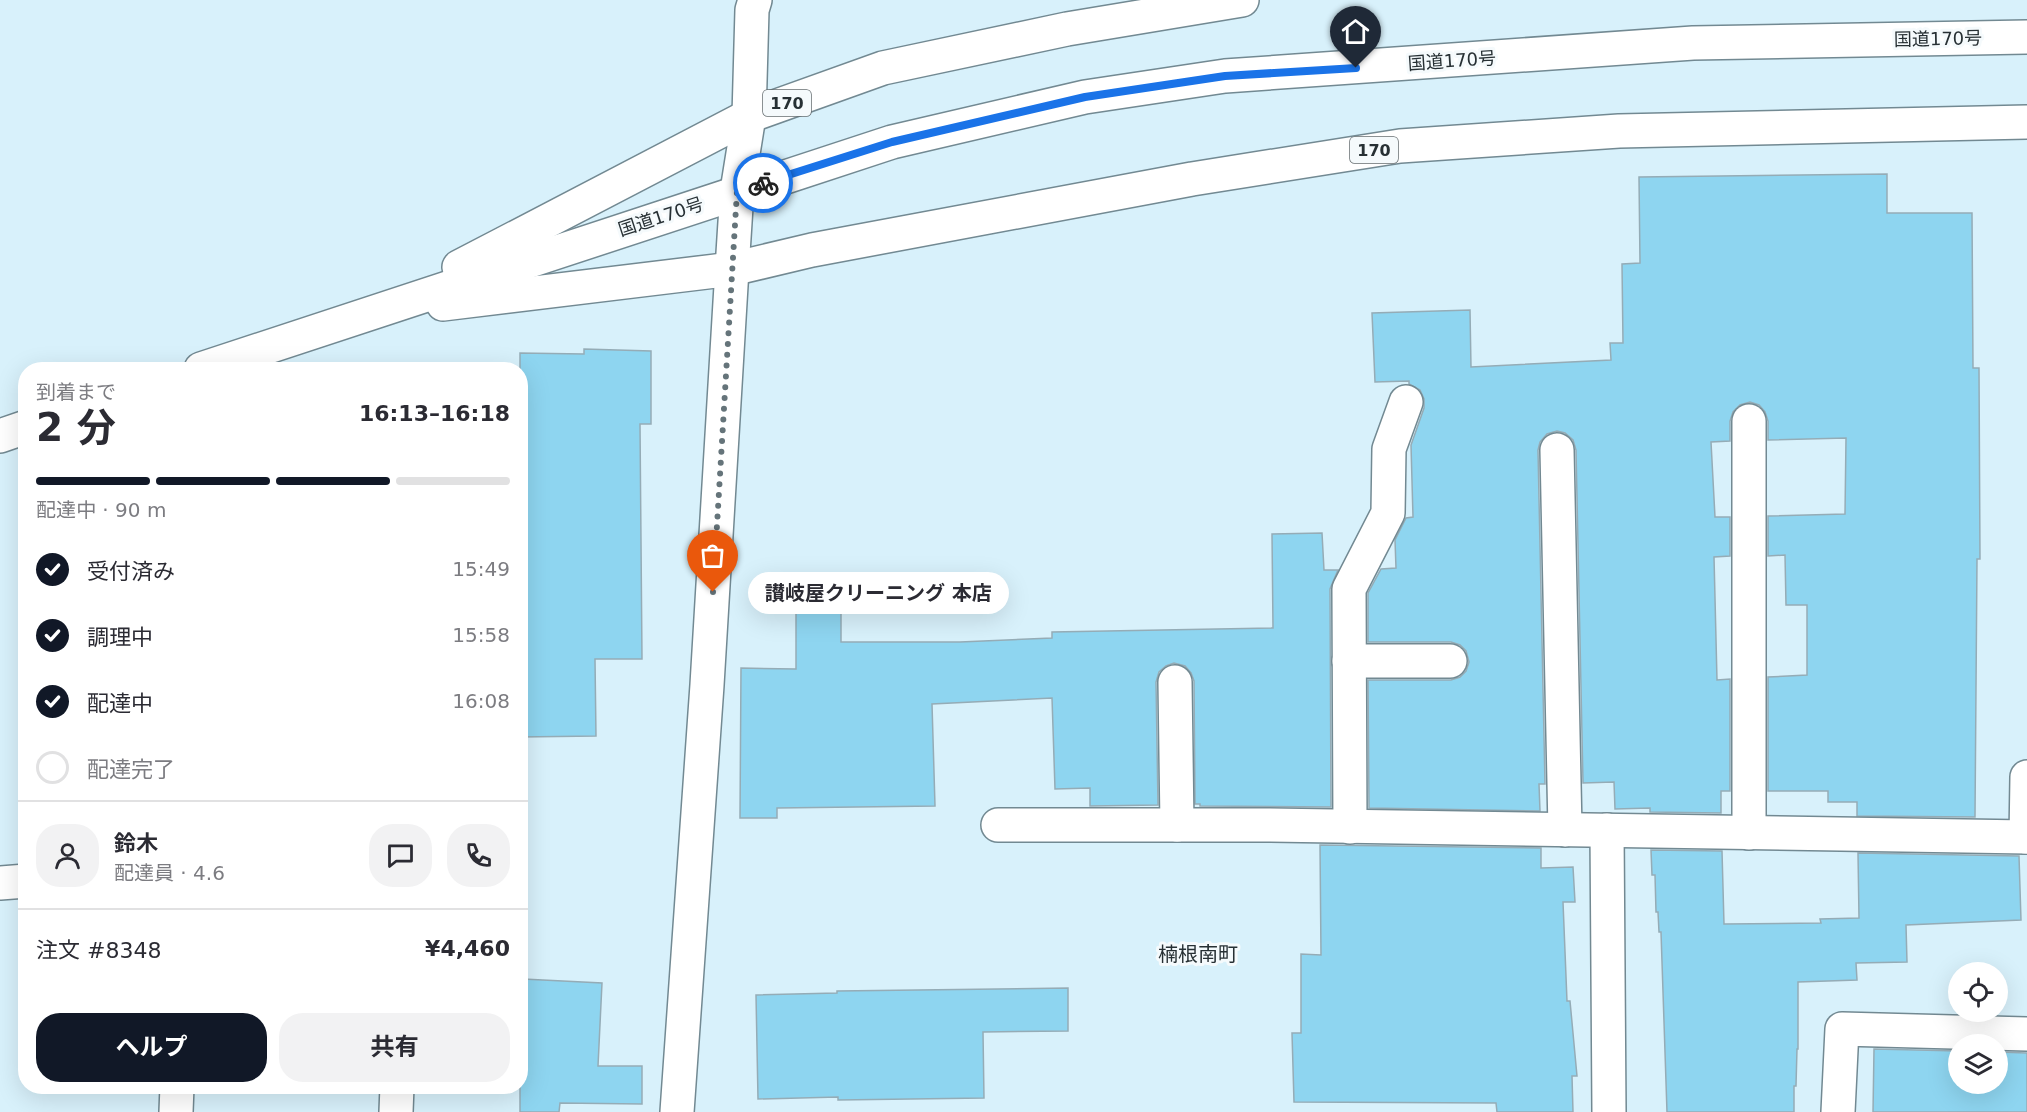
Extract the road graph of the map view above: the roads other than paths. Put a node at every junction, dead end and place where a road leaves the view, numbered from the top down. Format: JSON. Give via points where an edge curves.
{"nodes":[{"id":1,"x":754,"y":0,"type":"edge"},
{"id":2,"x":1242,"y":0,"type":"edge"},
{"id":3,"x":2027,"y":37,"type":"edge"},
{"id":4,"x":749,"y":116,"type":"junction"},
{"id":5,"x":2027,"y":122,"type":"edge"},
{"id":6,"x":737,"y":191,"type":"junction"},
{"id":7,"x":732,"y":268,"type":"junction"},
{"id":8,"x":370,"y":313,"type":"junction"},
{"id":9,"x":222,"y":362,"type":"edge"},
{"id":10,"x":1406,"y":402,"type":"dead end"},
{"id":11,"x":1749,"y":421,"type":"dead end"},
{"id":12,"x":1557,"y":450,"type":"dead end"},
{"id":13,"x":1349,"y":661,"type":"junction"},
{"id":14,"x":1450,"y":661,"type":"dead end"},
{"id":15,"x":1175,"y":682,"type":"dead end"},
{"id":16,"x":2027,"y":777,"type":"edge"},
{"id":17,"x":998,"y":825,"type":"dead end"},
{"id":18,"x":1177,"y":825,"type":"junction"},
{"id":19,"x":1350,"y":827,"type":"junction"},
{"id":20,"x":1565,"y":830,"type":"junction"},
{"id":21,"x":1607,"y":830,"type":"junction"},
{"id":22,"x":1749,"y":833,"type":"junction"},
{"id":23,"x":2027,"y":837,"type":"edge"},
{"id":24,"x":18,"y":882,"type":"edge"},
{"id":25,"x":0,"y":883,"type":"edge"},
{"id":26,"x":2027,"y":1034,"type":"edge"},
{"id":27,"x":177,"y":1094,"type":"edge"},
{"id":28,"x":397,"y":1094,"type":"edge"},
{"id":29,"x":176,"y":1112,"type":"edge"},
{"id":30,"x":396,"y":1112,"type":"edge"},
{"id":31,"x":677,"y":1112,"type":"edge"},
{"id":32,"x":1609,"y":1112,"type":"edge"},
{"id":33,"x":1838,"y":1112,"type":"edge"}],
"edges":[{"from":1,"to":4,"type":"main road"},
{"from":2,"to":4,"type":"main road","number":"170","via":[[1067,29],[883,68]]},
{"from":3,"to":6,"type":"main road","name":"国道170号","number":"170","via":[[1693,43],[1225,76],[1085,97],[903,139]]},
{"from":4,"to":6,"type":"main road"},
{"from":4,"to":8,"type":"main road","number":"170"},
{"from":5,"to":7,"type":"main road","number":"170","via":[[1619,131],[1400,146],[1192,179]]},
{"from":6,"to":7,"type":"main road"},
{"from":6,"to":8,"type":"main road","name":"国道170号","number":"170"},
{"from":7,"to":8,"type":"main road","number":"170"},
{"from":7,"to":31,"type":"main road"},
{"from":8,"to":9,"type":"main road","name":"国道170号","number":"170"},
{"from":10,"to":13,"type":"main road","via":[[1389,449],[1388,513],[1349,589]]},
{"from":11,"to":22,"type":"main road"},
{"from":12,"to":20,"type":"main road"},
{"from":13,"to":14,"type":"main road"},
{"from":13,"to":19,"type":"main road"},
{"from":15,"to":18,"type":"main road"},
{"from":16,"to":23,"type":"main road"},
{"from":17,"to":18,"type":"main road"},
{"from":18,"to":19,"type":"main road"},
{"from":19,"to":20,"type":"main road"},
{"from":20,"to":21,"type":"main road"},
{"from":21,"to":22,"type":"main road"},
{"from":21,"to":32,"type":"main road"},
{"from":22,"to":23,"type":"main road"},
{"from":24,"to":25,"type":"main road"},
{"from":26,"to":33,"type":"main road","via":[[1842,1029]]},
{"from":27,"to":29,"type":"main road"},
{"from":28,"to":30,"type":"main road"}]}
